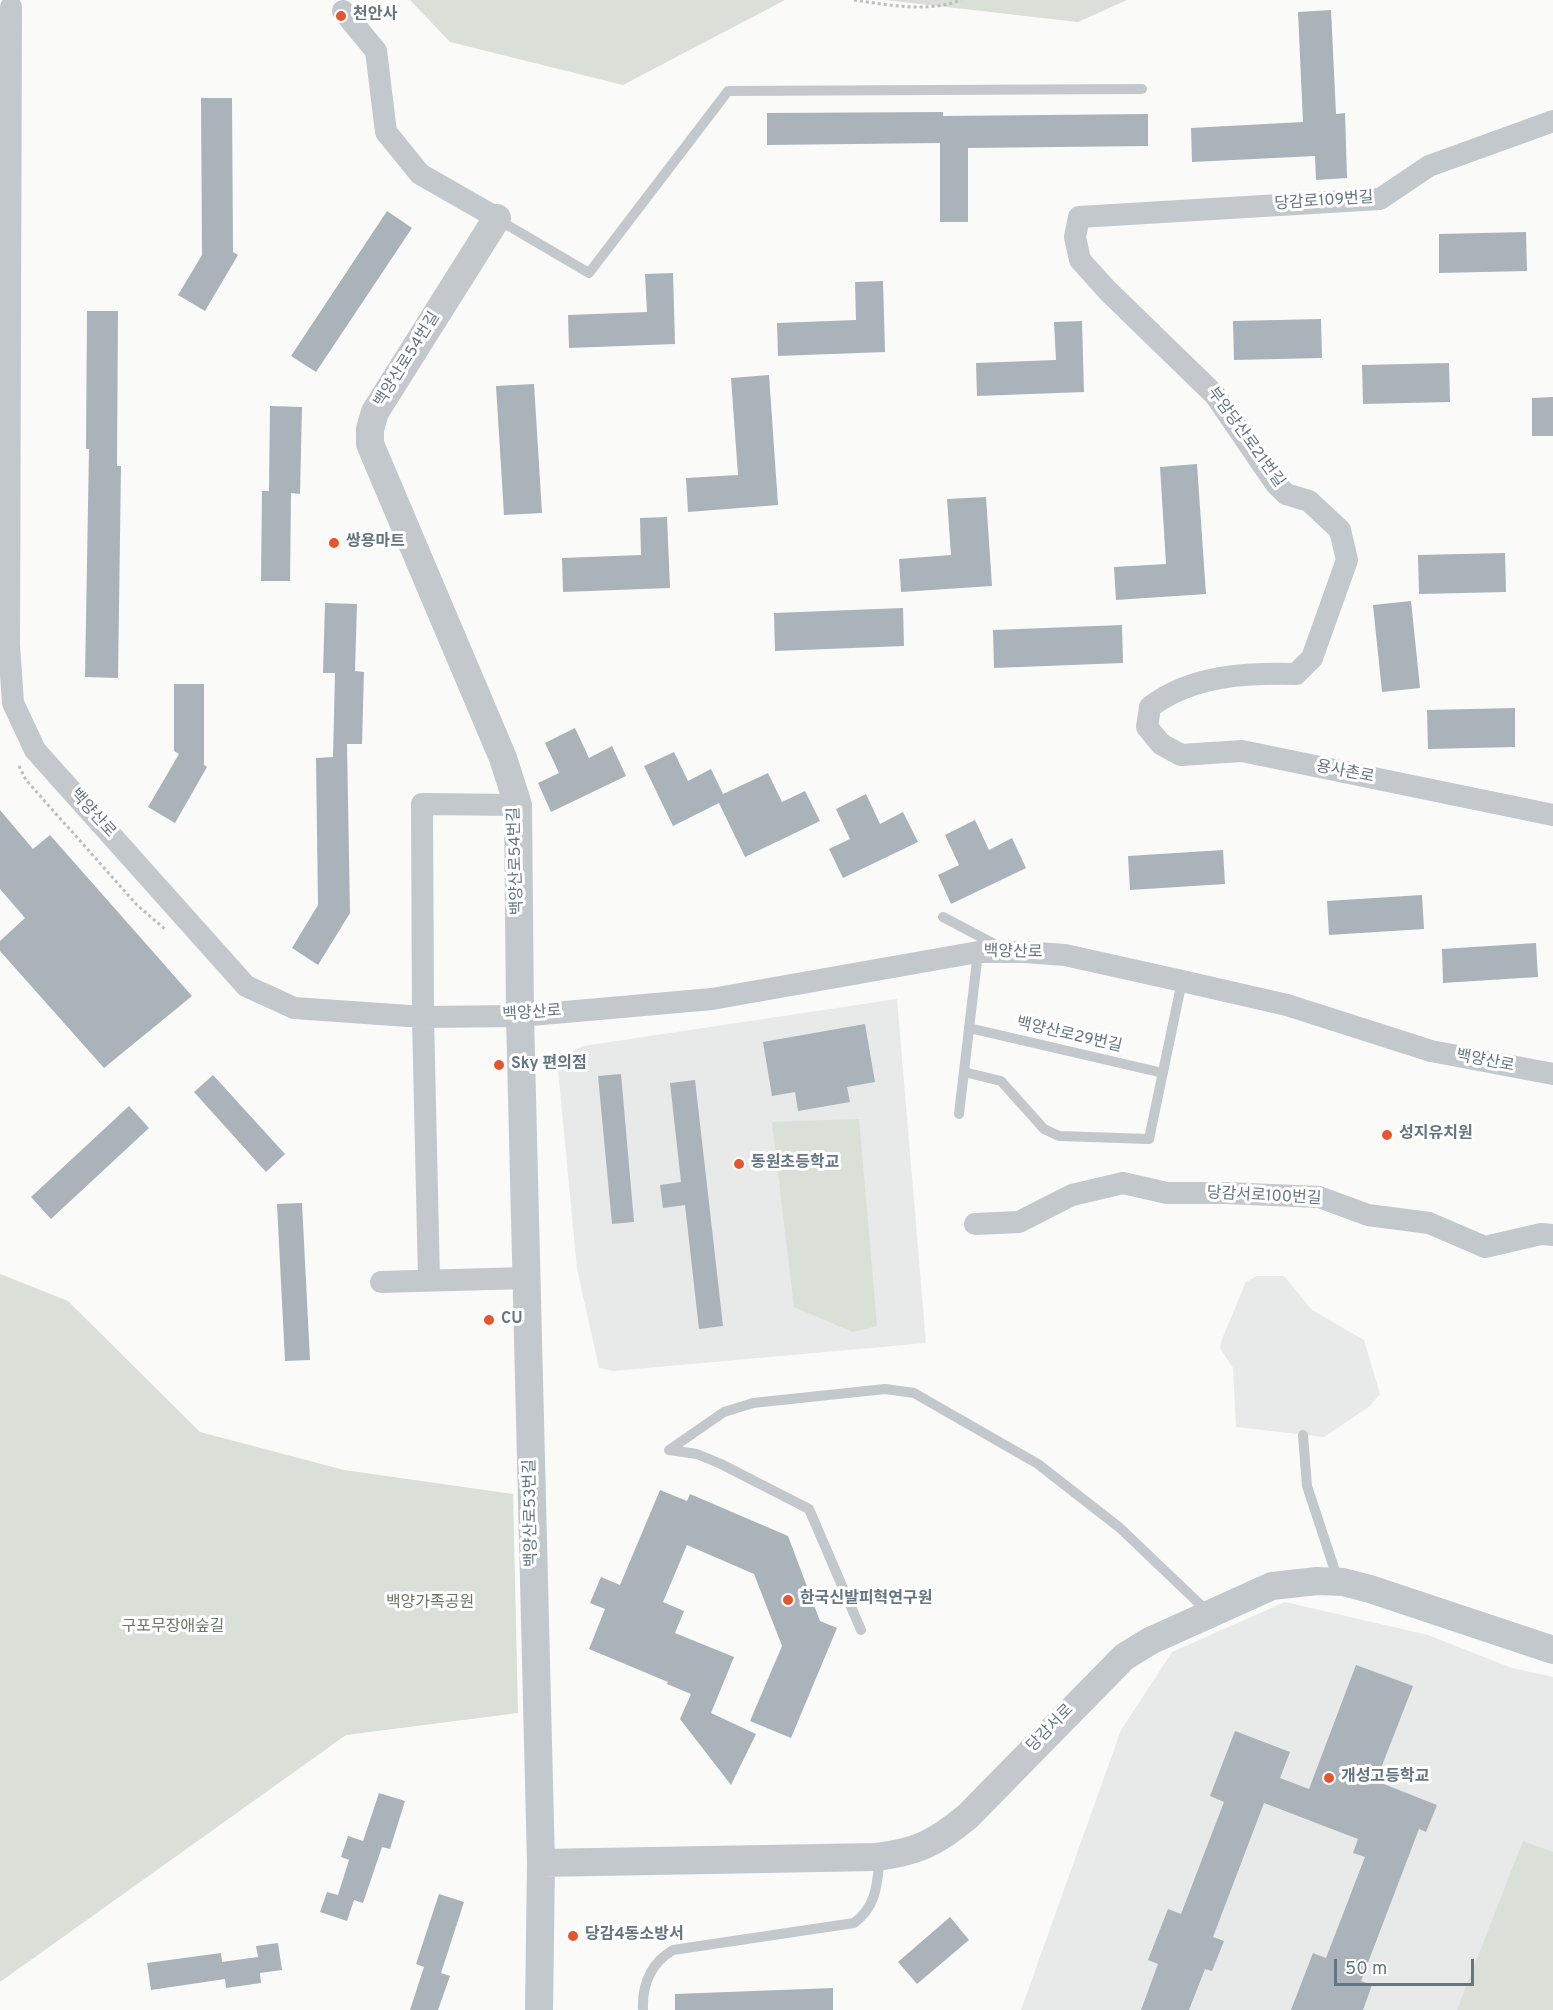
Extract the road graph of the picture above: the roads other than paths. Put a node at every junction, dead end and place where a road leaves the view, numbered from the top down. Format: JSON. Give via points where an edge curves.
{"nodes":[{"id":1,"x":11,"y":8,"type":"dead end"},
{"id":2,"x":343,"y":11,"type":"dead end"},
{"id":3,"x":1142,"y":89,"type":"dead end"},
{"id":4,"x":1553,"y":121,"type":"edge"},
{"id":5,"x":1079,"y":217,"type":"joint"},
{"id":6,"x":497,"y":218,"type":"junction"},
{"id":7,"x":5,"y":322,"type":"edge"},
{"id":8,"x":1147,"y":727,"type":"joint"},
{"id":9,"x":518,"y":805,"type":"junction"},
{"id":10,"x":1553,"y":815,"type":"edge"},
{"id":11,"x":943,"y":917,"type":"dead end"},
{"id":12,"x":1007,"y":951,"type":"junction"},
{"id":13,"x":978,"y":952,"type":"junction"},
{"id":14,"x":1182,"y":981,"type":"junction"},
{"id":15,"x":520,"y":1016,"type":"junction"},
{"id":16,"x":423,"y":1017,"type":"junction"},
{"id":17,"x":969,"y":1028,"type":"junction"},
{"id":18,"x":964,"y":1072,"type":"junction"},
{"id":19,"x":1163,"y":1073,"type":"junction"},
{"id":20,"x":1553,"y":1074,"type":"edge"},
{"id":21,"x":959,"y":1114,"type":"dead end"},
{"id":22,"x":975,"y":1224,"type":"dead end"},
{"id":23,"x":1553,"y":1235,"type":"edge"},
{"id":24,"x":527,"y":1278,"type":"junction"},
{"id":25,"x":429,"y":1280,"type":"junction"},
{"id":26,"x":381,"y":1282,"type":"dead end"},
{"id":27,"x":1303,"y":1435,"type":"dead end"},
{"id":28,"x":1339,"y":1583,"type":"junction"},
{"id":29,"x":1210,"y":1614,"type":"junction"},
{"id":30,"x":861,"y":1630,"type":"dead end"},
{"id":31,"x":1553,"y":1650,"type":"edge"},
{"id":32,"x":880,"y":1857,"type":"junction"},
{"id":33,"x":541,"y":1863,"type":"junction"},
{"id":34,"x":539,"y":2010,"type":"edge"},
{"id":35,"x":643,"y":2010,"type":"edge"}],
"edges":[{"from":1,"to":7,"type":"street","name":"백양산로"},
{"from":2,"to":6,"type":"street","via":[[376,51],[386,132],[420,174]]},
{"from":3,"to":6,"type":"lane","via":[[728,91],[589,273]]},
{"from":4,"to":5,"type":"street","name":"당감로109번길","via":[[1429,166],[1380,199]]},
{"from":5,"to":8,"type":"street","name":"부암당산로21번길","via":[[1075,237],[1080,260],[1209,388],[1276,484],[1286,494],[1309,501],[1340,530],[1347,560],[1312,658],[1296,674],[1218,677],[1185,686],[1150,707]]},
{"from":6,"to":9,"type":"street","name":"백양산로54번길","via":[[375,412],[369,429],[370,444],[502,758]]},
{"from":7,"to":16,"type":"street","name":"백양산로","via":[[9,645],[13,703],[34,750],[246,986],[294,1008]]},
{"from":8,"to":10,"type":"street","name":"용사촌로","via":[[1161,744],[1180,755],[1242,752]]},
{"from":9,"to":15,"type":"street","name":"백양산로54번길"},
{"from":9,"to":16,"type":"street","via":[[422,804]]},
{"from":11,"to":12,"type":"lane"},
{"from":12,"to":13,"type":"street","name":"백양산로"},
{"from":12,"to":14,"type":"street","name":"백양산로","via":[[1065,955]]},
{"from":13,"to":15,"type":"street","name":"백양산로","via":[[712,999]]},
{"from":13,"to":17,"type":"lane"},
{"from":14,"to":19,"type":"lane"},
{"from":14,"to":20,"type":"street","name":"백양산로","via":[[1287,1005],[1431,1051]]},
{"from":15,"to":16,"type":"street","name":"백양산로"},
{"from":15,"to":24,"type":"street","name":"백양산로53번길"},
{"from":16,"to":25,"type":"street"},
{"from":17,"to":18,"type":"lane"},
{"from":17,"to":19,"type":"lane","name":"백양산로29번길"},
{"from":18,"to":19,"type":"lane","via":[[1001,1081],[1044,1129],[1059,1136],[1149,1139]]},
{"from":18,"to":21,"type":"lane"},
{"from":22,"to":23,"type":"street","name":"당감서로100번길","via":[[1019,1222],[1072,1195],[1123,1183],[1167,1193],[1319,1197],[1368,1215],[1429,1224],[1485,1247],[1541,1234]]},
{"from":24,"to":25,"type":"street"},
{"from":24,"to":33,"type":"street","name":"백양산로53번길"},
{"from":25,"to":26,"type":"street"},
{"from":27,"to":28,"type":"lane","via":[[1307,1486]]},
{"from":28,"to":29,"type":"street","name":"당감서로","via":[[1272,1586]]},
{"from":28,"to":31,"type":"street","name":"당감서로"},
{"from":29,"to":30,"type":"lane","via":[[1120,1528],[1038,1464],[914,1394],[885,1389],[753,1403],[724,1412],[669,1449],[721,1464],[809,1509]]},
{"from":29,"to":32,"type":"street","name":"당감서로","via":[[1124,1657],[968,1816],[942,1837],[921,1849]]},
{"from":32,"to":33,"type":"street","name":"당감서로"},
{"from":32,"to":35,"type":"lane","via":[[875,1898],[863,1917],[854,1923],[673,1950],[648,1975]]},
{"from":33,"to":34,"type":"street","name":"백양산로53번길"}]}
